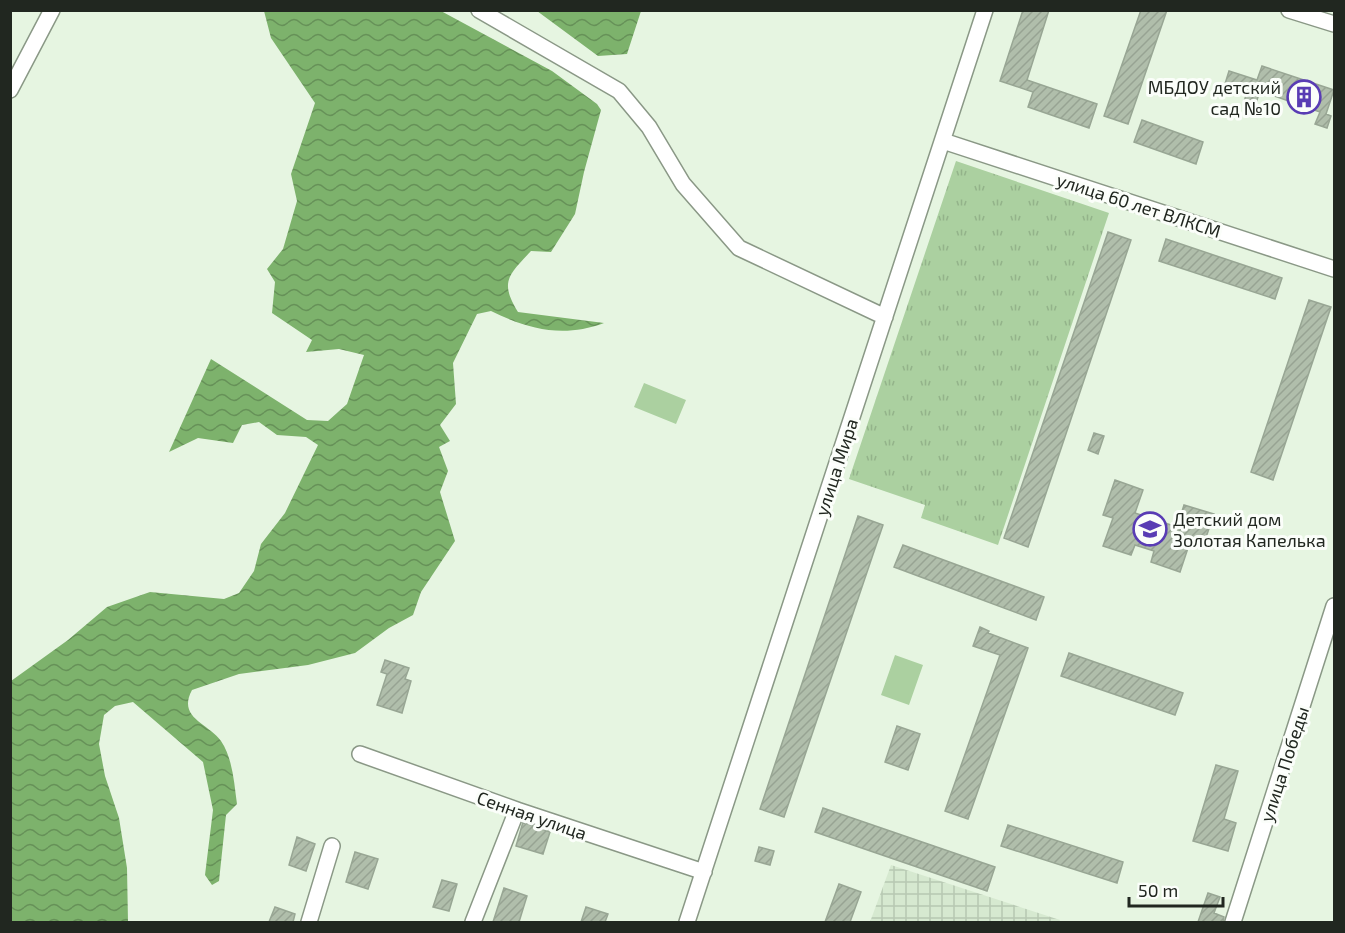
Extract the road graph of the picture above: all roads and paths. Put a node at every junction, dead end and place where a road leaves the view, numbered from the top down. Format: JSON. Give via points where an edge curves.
{"nodes":[{"id":1,"x":52,"y":10,"type":"edge"},
{"id":2,"x":479,"y":10,"type":"edge"},
{"id":3,"x":985,"y":10,"type":"edge"},
{"id":4,"x":1289,"y":10,"type":"edge"},
{"id":5,"x":1335,"y":24,"type":"edge"},
{"id":6,"x":10,"y":90,"type":"edge"},
{"id":7,"x":943,"y":141,"type":"junction"},
{"id":8,"x":1335,"y":269,"type":"edge"},
{"id":9,"x":885,"y":317,"type":"junction"},
{"id":10,"x":1335,"y":606,"type":"edge"},
{"id":11,"x":360,"y":754,"type":"dead end"},
{"id":12,"x":517,"y":810,"type":"junction"},
{"id":13,"x":332,"y":846,"type":"dead end"},
{"id":14,"x":704,"y":872,"type":"junction"},
{"id":15,"x":309,"y":922,"type":"edge"},
{"id":16,"x":473,"y":922,"type":"edge"},
{"id":17,"x":687,"y":922,"type":"edge"},
{"id":18,"x":1233,"y":922,"type":"edge"}],
"edges":[{"from":1,"to":6,"type":"street"},
{"from":2,"to":9,"type":"street","via":[[619,92],[649,127],[683,184],[739,248]]},
{"from":3,"to":7,"type":"street","name":"улица Мира"},
{"from":4,"to":5,"type":"street"},
{"from":7,"to":8,"type":"street","name":"улица 60 лет ВЛКСМ"},
{"from":7,"to":9,"type":"street","name":"улица Мира"},
{"from":9,"to":14,"type":"street","name":"улица Мира"},
{"from":10,"to":18,"type":"street","name":"улица Победы"},
{"from":11,"to":12,"type":"street","name":"Сенная улица"},
{"from":12,"to":14,"type":"street","name":"Сенная улица"},
{"from":12,"to":16,"type":"street"},
{"from":13,"to":15,"type":"street"},
{"from":14,"to":17,"type":"street","name":"улица Мира"}]}
